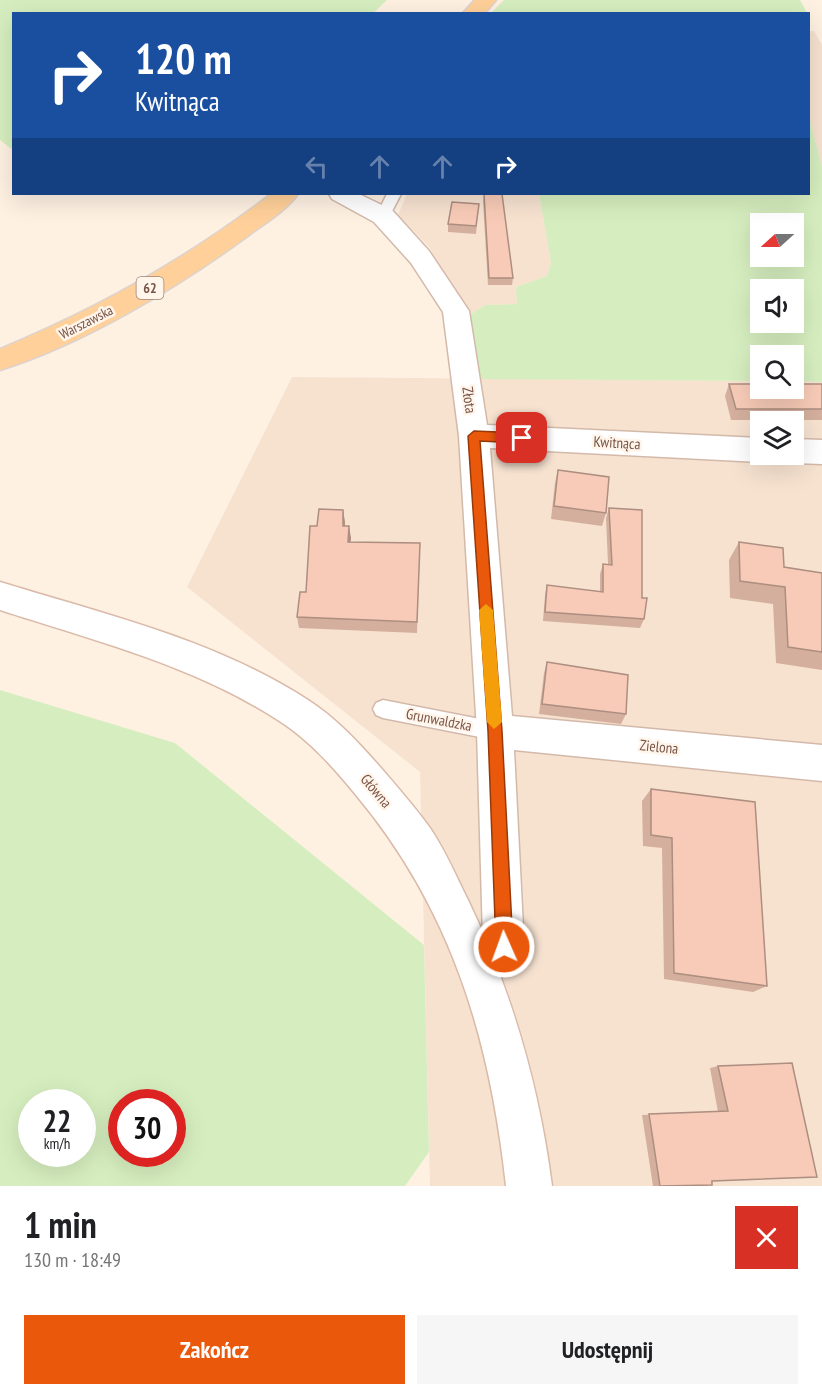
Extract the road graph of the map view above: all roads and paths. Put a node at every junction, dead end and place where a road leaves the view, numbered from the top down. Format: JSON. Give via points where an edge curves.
{"nodes":[{"id":1,"x":486,"y":0,"type":"edge"},
{"id":2,"x":474,"y":12,"type":"edge"},
{"id":3,"x":285,"y":195,"type":"edge"},
{"id":4,"x":345,"y":195,"type":"edge"},
{"id":5,"x":389,"y":205,"type":"edge"},
{"id":6,"x":0,"y":360,"type":"edge"},
{"id":7,"x":474,"y":436,"type":"junction"},
{"id":8,"x":750,"y":450,"type":"edge"},
{"id":9,"x":804,"y":452,"type":"edge"},
{"id":10,"x":822,"y":453,"type":"edge"},
{"id":11,"x":0,"y":596,"type":"edge"},
{"id":12,"x":383,"y":709,"type":"dead end"},
{"id":13,"x":495,"y":731,"type":"junction"},
{"id":14,"x":822,"y":763,"type":"edge"},
{"id":15,"x":480,"y":969,"type":"junction"},
{"id":16,"x":529,"y":1186,"type":"edge"}],
"edges":[{"from":1,"to":2,"type":"main road"},
{"from":3,"to":6,"type":"main road","name":"Warszawska","number":"62","via":[[204,256],[134,298],[56,338]]},
{"from":4,"to":5,"type":"street","name":"Złota"},
{"from":5,"to":7,"type":"street","name":"Złota","via":[[456,311]]},
{"from":7,"to":8,"type":"street","name":"Kwitnąca"},
{"from":7,"to":13,"type":"street","name":"Złota"},
{"from":9,"to":10,"type":"street"},
{"from":11,"to":15,"type":"street","name":"Główna","via":[[164,648],[243,681],[297,712],[349,759],[411,833]]},
{"from":12,"to":13,"type":"lane","name":"Grunwaldzka"},
{"from":13,"to":14,"type":"street","name":"Zielona"},
{"from":13,"to":15,"type":"street","name":"Złota","via":[[504,947]]},
{"from":15,"to":16,"type":"street","name":"Główna","via":[[507,1054],[521,1116]]}]}
